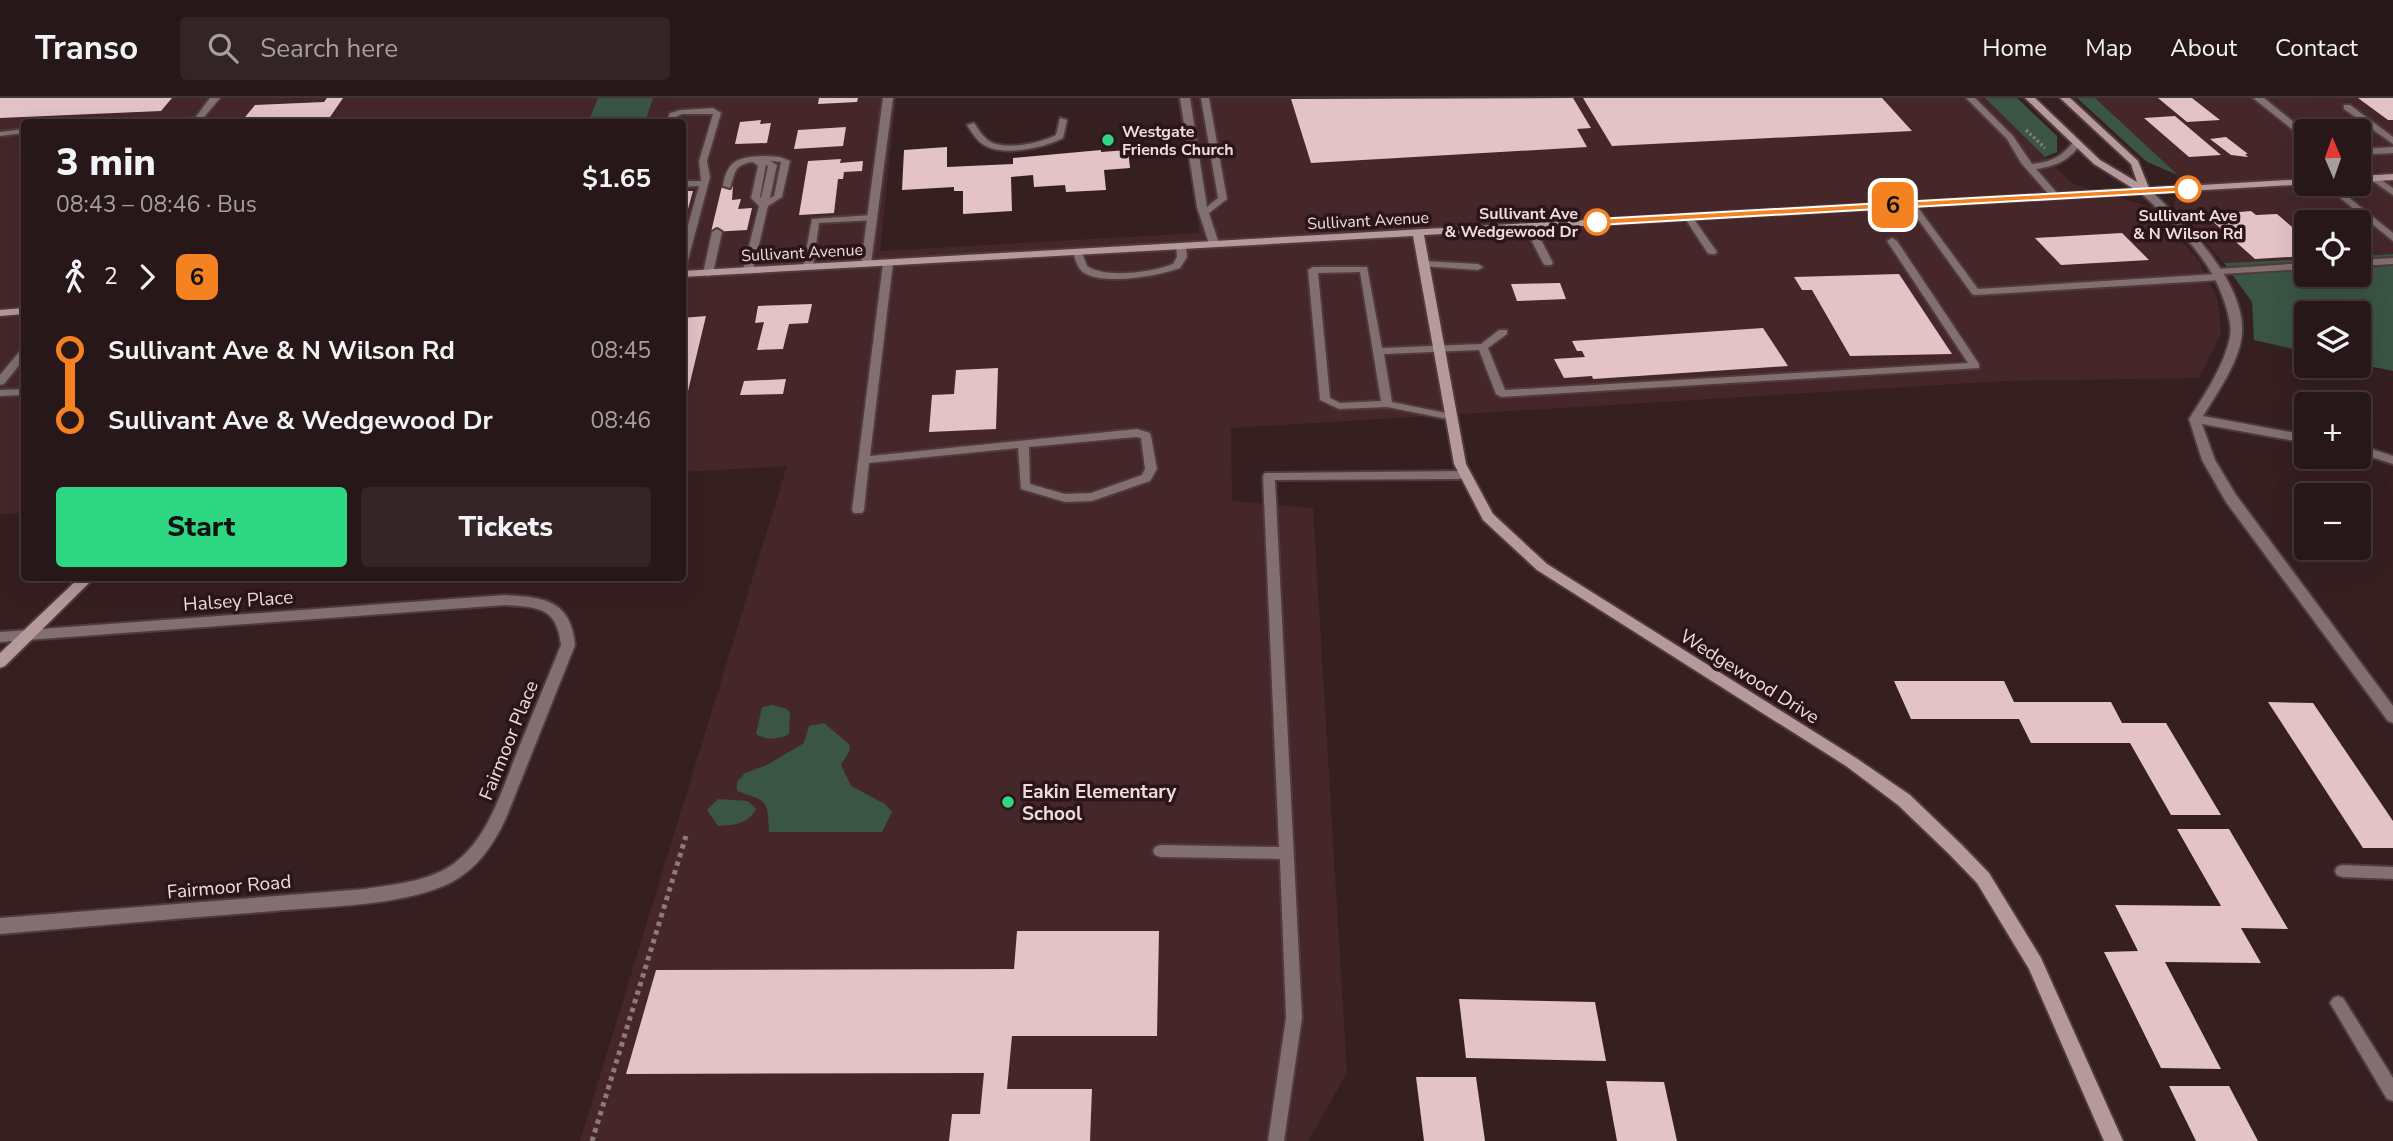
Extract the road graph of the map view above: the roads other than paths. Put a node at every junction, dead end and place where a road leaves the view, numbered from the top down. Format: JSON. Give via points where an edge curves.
{"nodes":[{"id":1,"x":215,"y":98,"type":"edge"},
{"id":2,"x":888,"y":98,"type":"edge"},
{"id":3,"x":1185,"y":98,"type":"edge"},
{"id":4,"x":1205,"y":98,"type":"edge"},
{"id":5,"x":1970,"y":98,"type":"edge"},
{"id":6,"x":2030,"y":98,"type":"edge"},
{"id":7,"x":2065,"y":98,"type":"edge"},
{"id":8,"x":2258,"y":98,"type":"edge"},
{"id":9,"x":2347,"y":107,"type":"dead end"},
{"id":10,"x":199,"y":119,"type":"edge"},
{"id":11,"x":671,"y":119,"type":"edge"},
{"id":12,"x":1063,"y":120,"type":"dead end"},
{"id":13,"x":971,"y":125,"type":"dead end"},
{"id":14,"x":2294,"y":126,"type":"edge"},
{"id":15,"x":21,"y":131,"type":"edge"},
{"id":16,"x":0,"y":134,"type":"edge"},
{"id":17,"x":2393,"y":141,"type":"edge"},
{"id":18,"x":2077,"y":143,"type":"junction"},
{"id":19,"x":2393,"y":150,"type":"edge"},
{"id":20,"x":2371,"y":151,"type":"edge"},
{"id":21,"x":754,"y":159,"type":"junction"},
{"id":22,"x":2029,"y":167,"type":"junction"},
{"id":23,"x":2393,"y":177,"type":"edge"},
{"id":24,"x":2371,"y":178,"type":"edge"},
{"id":25,"x":2374,"y":178,"type":"junction"},
{"id":26,"x":704,"y":183,"type":"junction"},
{"id":27,"x":2294,"y":183,"type":"edge"},
{"id":28,"x":686,"y":184,"type":"edge"},
{"id":29,"x":727,"y":186,"type":"dead end"},
{"id":30,"x":2145,"y":191,"type":"junction"},
{"id":31,"x":2393,"y":192,"type":"edge"},
{"id":32,"x":2055,"y":196,"type":"junction"},
{"id":33,"x":2342,"y":196,"type":"edge"},
{"id":34,"x":1912,"y":204,"type":"junction"},
{"id":35,"x":764,"y":205,"type":"junction"},
{"id":36,"x":1204,"y":214,"type":"junction"},
{"id":37,"x":1688,"y":217,"type":"junction"},
{"id":38,"x":872,"y":218,"type":"junction"},
{"id":39,"x":1530,"y":226,"type":"junction"},
{"id":40,"x":717,"y":232,"type":"dead end"},
{"id":41,"x":1418,"y":233,"type":"junction"},
{"id":42,"x":2393,"y":238,"type":"edge"},
{"id":43,"x":1892,"y":241,"type":"dead end"},
{"id":44,"x":1214,"y":244,"type":"junction"},
{"id":45,"x":1181,"y":246,"type":"junction"},
{"id":46,"x":686,"y":249,"type":"edge"},
{"id":47,"x":1078,"y":252,"type":"junction"},
{"id":48,"x":1712,"y":252,"type":"dead end"},
{"id":49,"x":2393,"y":261,"type":"edge"},
{"id":50,"x":888,"y":262,"type":"junction"},
{"id":51,"x":2371,"y":262,"type":"edge"},
{"id":52,"x":1548,"y":263,"type":"dead end"},
{"id":53,"x":866,"y":264,"type":"junction"},
{"id":54,"x":1424,"y":264,"type":"junction"},
{"id":55,"x":808,"y":267,"type":"junction"},
{"id":56,"x":1478,"y":267,"type":"dead end"},
{"id":57,"x":2294,"y":267,"type":"edge"},
{"id":58,"x":748,"y":271,"type":"junction"},
{"id":59,"x":708,"y":273,"type":"junction"},
{"id":60,"x":686,"y":274,"type":"edge"},
{"id":61,"x":2219,"y":274,"type":"junction"},
{"id":62,"x":21,"y":311,"type":"edge"},
{"id":63,"x":0,"y":313,"type":"edge"},
{"id":64,"x":1503,"y":332,"type":"dead end"},
{"id":65,"x":1483,"y":347,"type":"junction"},
{"id":66,"x":1378,"y":351,"type":"junction"},
{"id":67,"x":1439,"y":351,"type":"junction"},
{"id":68,"x":21,"y":357,"type":"edge"},
{"id":69,"x":0,"y":382,"type":"edge"},
{"id":70,"x":21,"y":390,"type":"edge"},
{"id":71,"x":0,"y":393,"type":"edge"},
{"id":72,"x":1387,"y":404,"type":"junction"},
{"id":73,"x":1452,"y":417,"type":"junction"},
{"id":74,"x":2195,"y":419,"type":"junction"},
{"id":75,"x":2294,"y":437,"type":"edge"},
{"id":76,"x":1023,"y":444,"type":"junction"},
{"id":77,"x":2371,"y":453,"type":"edge"},
{"id":78,"x":864,"y":460,"type":"junction"},
{"id":79,"x":2393,"y":460,"type":"edge"},
{"id":80,"x":1465,"y":475,"type":"junction"},
{"id":81,"x":858,"y":510,"type":"dead end"},
{"id":82,"x":84,"y":581,"type":"edge"},
{"id":83,"x":559,"y":614,"type":"joint"},
{"id":84,"x":30,"y":635,"type":"junction"},
{"id":85,"x":0,"y":637,"type":"edge"},
{"id":86,"x":0,"y":662,"type":"edge"},
{"id":87,"x":2393,"y":717,"type":"edge"},
{"id":88,"x":1160,"y":851,"type":"dead end"},
{"id":89,"x":1286,"y":853,"type":"junction"},
{"id":90,"x":2342,"y":872,"type":"dead end"},
{"id":91,"x":458,"y":873,"type":"joint"},
{"id":92,"x":2393,"y":873,"type":"edge"},
{"id":93,"x":0,"y":926,"type":"edge"},
{"id":94,"x":2337,"y":1003,"type":"dead end"},
{"id":95,"x":2393,"y":1093,"type":"edge"},
{"id":96,"x":1276,"y":1141,"type":"edge"},
{"id":97,"x":2114,"y":1141,"type":"edge"}],
"edges":[{"from":1,"to":10,"type":"street"},
{"from":2,"to":38,"type":"street"},
{"from":3,"to":36,"type":"street"},
{"from":4,"to":36,"type":"lane","via":[[1223,199]]},
{"from":5,"to":22,"type":"lane","via":[[2010,138]]},
{"from":6,"to":18,"type":"main road"},
{"from":7,"to":30,"type":"main road","via":[[2136,163]]},
{"from":8,"to":14,"type":"street"},
{"from":9,"to":17,"type":"lane"},
{"from":11,"to":26,"type":"lane","via":[[681,112],[717,113],[703,161]]},
{"from":12,"to":13,"type":"lane","via":[[1060,136],[1053,141],[1009,147],[984,142]]},
{"from":15,"to":16,"type":"lane"},
{"from":18,"to":22,"type":"lane","via":[[2060,162]]},
{"from":18,"to":30,"type":"main road","via":[[2097,162]]},
{"from":19,"to":20,"type":"lane"},
{"from":21,"to":29,"type":"lane","via":[[731,169]]},
{"from":21,"to":35,"type":"lane","via":[[762,165],[755,198]]},
{"from":21,"to":35,"type":"lane","via":[[786,161],[778,197]]},
{"from":22,"to":32,"type":"lane"},
{"from":23,"to":25,"type":"main road"},
{"from":24,"to":25,"type":"main road"},
{"from":25,"to":31,"type":"lane"},
{"from":26,"to":28,"type":"lane"},
{"from":26,"to":46,"type":"lane"},
{"from":27,"to":30,"type":"main road","name":"Sullivant Avenue"},
{"from":30,"to":32,"type":"main road","name":"Sullivant Avenue"},
{"from":30,"to":61,"type":"street","via":[[2181,225]]},
{"from":32,"to":34,"type":"main road","name":"Sullivant Avenue"},
{"from":33,"to":42,"type":"lane"},
{"from":34,"to":37,"type":"main road","name":"Sullivant Avenue"},
{"from":34,"to":61,"type":"lane","via":[[1975,292]]},
{"from":35,"to":58,"type":"lane"},
{"from":36,"to":44,"type":"street"},
{"from":37,"to":39,"type":"main road","name":"Sullivant Avenue"},
{"from":37,"to":48,"type":"lane"},
{"from":38,"to":53,"type":"street"},
{"from":38,"to":55,"type":"lane","via":[[815,221]]},
{"from":39,"to":41,"type":"main road","name":"Sullivant Avenue"},
{"from":39,"to":52,"type":"lane"},
{"from":40,"to":59,"type":"lane"},
{"from":41,"to":44,"type":"main road","name":"Sullivant Avenue"},
{"from":41,"to":54,"type":"main road","name":"Wedgewood Drive"},
{"from":43,"to":65,"type":"lane","via":[[1975,366],[1502,394]]},
{"from":44,"to":45,"type":"main road","name":"Sullivant Avenue"},
{"from":45,"to":47,"type":"main road","name":"Sullivant Avenue"},
{"from":45,"to":47,"type":"lane","via":[[1177,265],[1155,272],[1097,274],[1086,270]]},
{"from":47,"to":50,"type":"main road","name":"Sullivant Avenue"},
{"from":49,"to":51,"type":"lane"},
{"from":50,"to":53,"type":"main road","name":"Sullivant Avenue"},
{"from":50,"to":78,"type":"lane"},
{"from":53,"to":55,"type":"main road","name":"Sullivant Avenue"},
{"from":54,"to":56,"type":"lane"},
{"from":54,"to":67,"type":"main road","name":"Wedgewood Drive"},
{"from":55,"to":58,"type":"main road","name":"Sullivant Avenue"},
{"from":57,"to":61,"type":"lane"},
{"from":58,"to":59,"type":"main road","name":"Sullivant Avenue"},
{"from":59,"to":60,"type":"main road","name":"Sullivant Avenue"},
{"from":61,"to":74,"type":"street","via":[[2230,293],[2238,334]]},
{"from":62,"to":63,"type":"main road"},
{"from":64,"to":65,"type":"lane"},
{"from":65,"to":67,"type":"lane"},
{"from":66,"to":67,"type":"lane"},
{"from":66,"to":72,"type":"lane"},
{"from":66,"to":72,"type":"lane","via":[[1364,269],[1313,270],[1325,400],[1339,405]]},
{"from":67,"to":73,"type":"main road","name":"Wedgewood Drive"},
{"from":68,"to":69,"type":"lane"},
{"from":70,"to":71,"type":"lane"},
{"from":72,"to":73,"type":"lane"},
{"from":73,"to":80,"type":"main road","name":"Wedgewood Drive"},
{"from":74,"to":75,"type":"street"},
{"from":74,"to":87,"type":"street","via":[[2199,444],[2218,477]]},
{"from":76,"to":76,"type":"lane","via":[[1137,433],[1146,436],[1151,469],[1146,478],[1092,496],[1065,498],[1026,486]]},
{"from":76,"to":78,"type":"lane"},
{"from":77,"to":79,"type":"street"},
{"from":78,"to":81,"type":"lane"},
{"from":80,"to":89,"type":"lane","via":[[1269,476]]},
{"from":80,"to":97,"type":"main road","name":"Wedgewood Drive","via":[[1488,517],[1542,567],[1851,762],[1904,800],[1955,849],[1983,878],[2035,964]]},
{"from":82,"to":84,"type":"main road"},
{"from":83,"to":84,"type":"street","name":"Halsey Place","via":[[532,601],[505,600]]},
{"from":83,"to":91,"type":"street","name":"Fairmoor Place","via":[[568,628],[568,645],[498,818],[484,846]]},
{"from":84,"to":85,"type":"street","name":"Halsey Place"},
{"from":84,"to":86,"type":"main road"},
{"from":88,"to":89,"type":"lane"},
{"from":89,"to":96,"type":"lane","via":[[1294,1018]]},
{"from":90,"to":92,"type":"lane"},
{"from":91,"to":93,"type":"street","name":"Fairmoor Road","via":[[419,887],[365,896]]},
{"from":94,"to":95,"type":"lane"}]}
